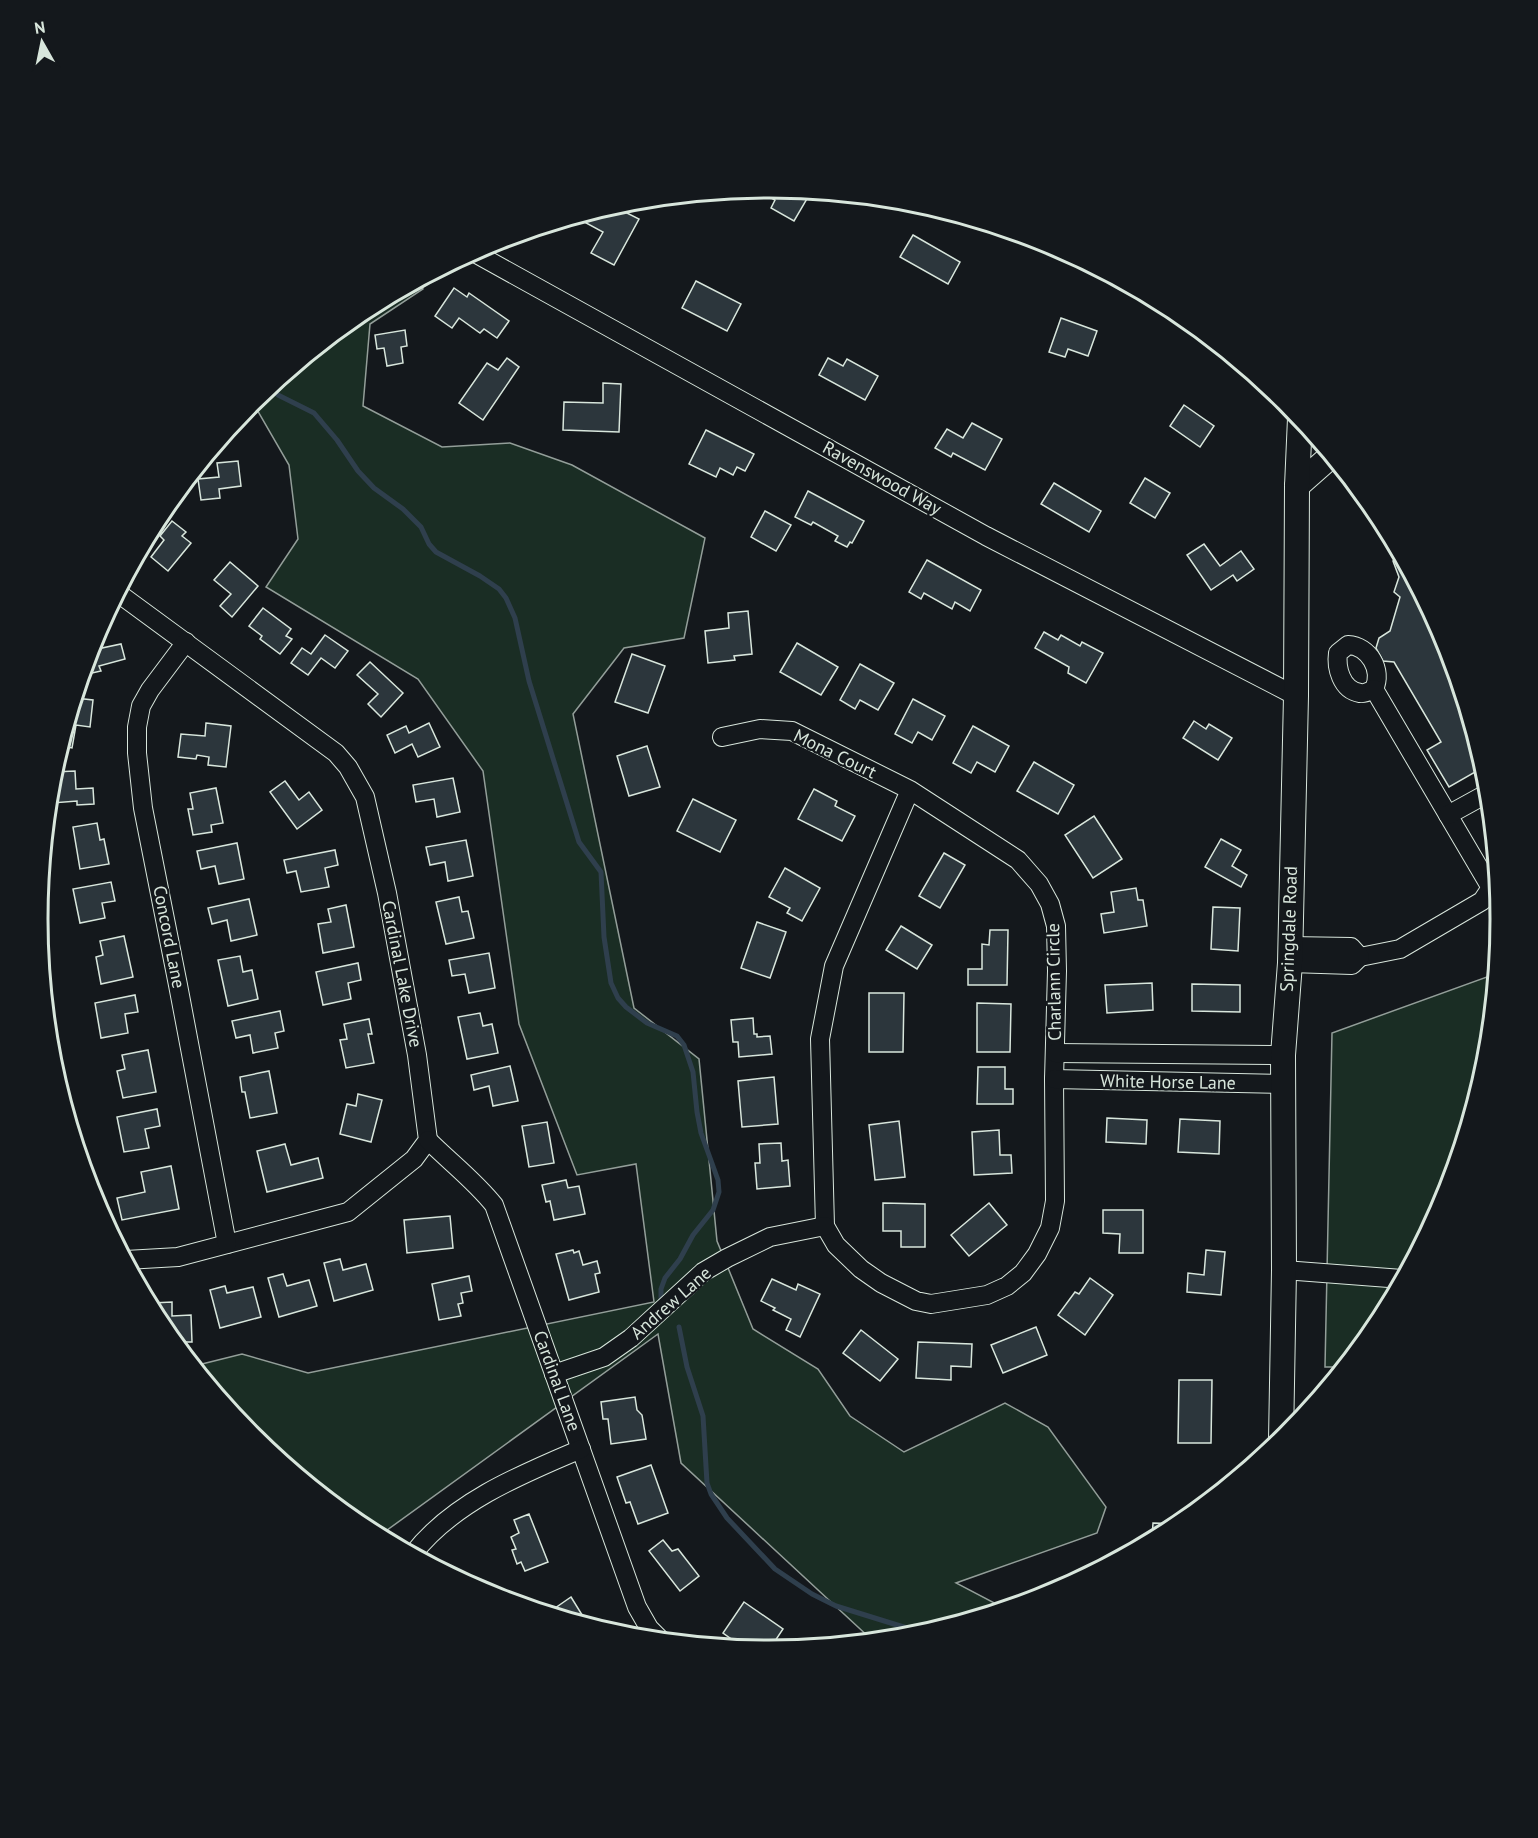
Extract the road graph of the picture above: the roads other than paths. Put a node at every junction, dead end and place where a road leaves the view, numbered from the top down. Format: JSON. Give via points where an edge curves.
{"nodes":[{"id":1,"x":482,"y":258,"type":"edge"},
{"id":2,"x":1299,"y":431,"type":"edge"},
{"id":3,"x":1325,"y":461,"type":"edge"},
{"id":4,"x":1297,"y":486,"type":"junction"},
{"id":5,"x":124,"y":597,"type":"edge"},
{"id":6,"x":186,"y":642,"type":"junction"},
{"id":7,"x":1374,"y":689,"type":"dead end"},
{"id":8,"x":1296,"y":696,"type":"junction"},
{"id":9,"x":722,"y":737,"type":"dead end"},
{"id":10,"x":910,"y":790,"type":"junction"},
{"id":11,"x":1479,"y":798,"type":"edge"},
{"id":12,"x":1448,"y":816,"type":"junction"},
{"id":13,"x":1488,"y":875,"type":"edge"},
{"id":14,"x":1489,"y":891,"type":"edge"},
{"id":15,"x":1290,"y":954,"type":"junction"},
{"id":16,"x":1055,"y":1053,"type":"junction"},
{"id":17,"x":1283,"y":1055,"type":"junction"},
{"id":18,"x":1054,"y":1079,"type":"junction"},
{"id":19,"x":1283,"y":1084,"type":"junction"},
{"id":20,"x":428,"y":1140,"type":"junction"},
{"id":21,"x":825,"y":1226,"type":"junction"},
{"id":22,"x":227,"y":1244,"type":"junction"},
{"id":23,"x":134,"y":1260,"type":"edge"},
{"id":24,"x":1284,"y":1270,"type":"junction"},
{"id":25,"x":1394,"y":1278,"type":"edge"},
{"id":26,"x":554,"y":1374,"type":"junction"},
{"id":27,"x":1281,"y":1427,"type":"edge"},
{"id":28,"x":581,"y":1449,"type":"junction"},
{"id":29,"x":417,"y":1548,"type":"edge"},
{"id":30,"x":651,"y":1630,"type":"edge"}],
"edges":[{"from":1,"to":8,"type":"street","name":"Ravenswood Way","via":[[986,536]]},
{"from":2,"to":4,"type":"main road","name":"Springdale Road"},
{"from":3,"to":4,"type":"main road"},
{"from":4,"to":8,"type":"main road","name":"Springdale Road"},
{"from":5,"to":6,"type":"street","name":"Cardinal Lake Drive"},
{"from":6,"to":20,"type":"street","name":"Cardinal Lake Drive","via":[[336,753],[365,797],[415,1043]]},
{"from":6,"to":22,"type":"street","name":"Concord Lane","via":[[141,706],[137,753],[143,808]]},
{"from":7,"to":12,"type":"street"},
{"from":8,"to":15,"type":"main road","name":"Springdale Road"},
{"from":9,"to":10,"type":"street","name":"Mona Court","via":[[760,729],[792,731]]},
{"from":10,"to":16,"type":"street","name":"Charlann Circle","via":[[1018,860],[1039,884],[1056,926]]},
{"from":10,"to":21,"type":"street","via":[[834,966],[820,1039]]},
{"from":11,"to":12,"type":"street"},
{"from":12,"to":13,"type":"street"},
{"from":14,"to":15,"type":"street","via":[[1482,901],[1400,949],[1360,957],[1351,947]]},
{"from":15,"to":17,"type":"main road","name":"Springdale Road"},
{"from":16,"to":17,"type":"street","name":"White Horse Lane"},
{"from":16,"to":18,"type":"street","name":"Charlann Circle"},
{"from":17,"to":19,"type":"main road","name":"Springdale Road"},
{"from":18,"to":19,"type":"street","name":"White Horse Lane"},
{"from":18,"to":21,"type":"street","name":"Charlann Circle","via":[[1055,1201],[1050,1228],[1030,1264],[1007,1286],[987,1295],[932,1304],[916,1301],[861,1269],[836,1245]]},
{"from":19,"to":24,"type":"main road","name":"Springdale Road"},
{"from":20,"to":22,"type":"street","via":[[414,1159],[348,1212]]},
{"from":20,"to":26,"type":"street","name":"Cardinal Lane","via":[[494,1205]]},
{"from":21,"to":26,"type":"street","name":"Andrew Lane","via":[[770,1237],[727,1258],[703,1272],[631,1338],[604,1357]]},
{"from":22,"to":23,"type":"street","via":[[178,1257]]},
{"from":24,"to":25,"type":"street"},
{"from":24,"to":27,"type":"main road","name":"Springdale Road"},
{"from":26,"to":28,"type":"street","name":"Cardinal Lane"},
{"from":28,"to":29,"type":"street","via":[[489,1492],[447,1520]]},
{"from":28,"to":30,"type":"street","name":"Cardinal Lane","via":[[638,1607]]}]}
